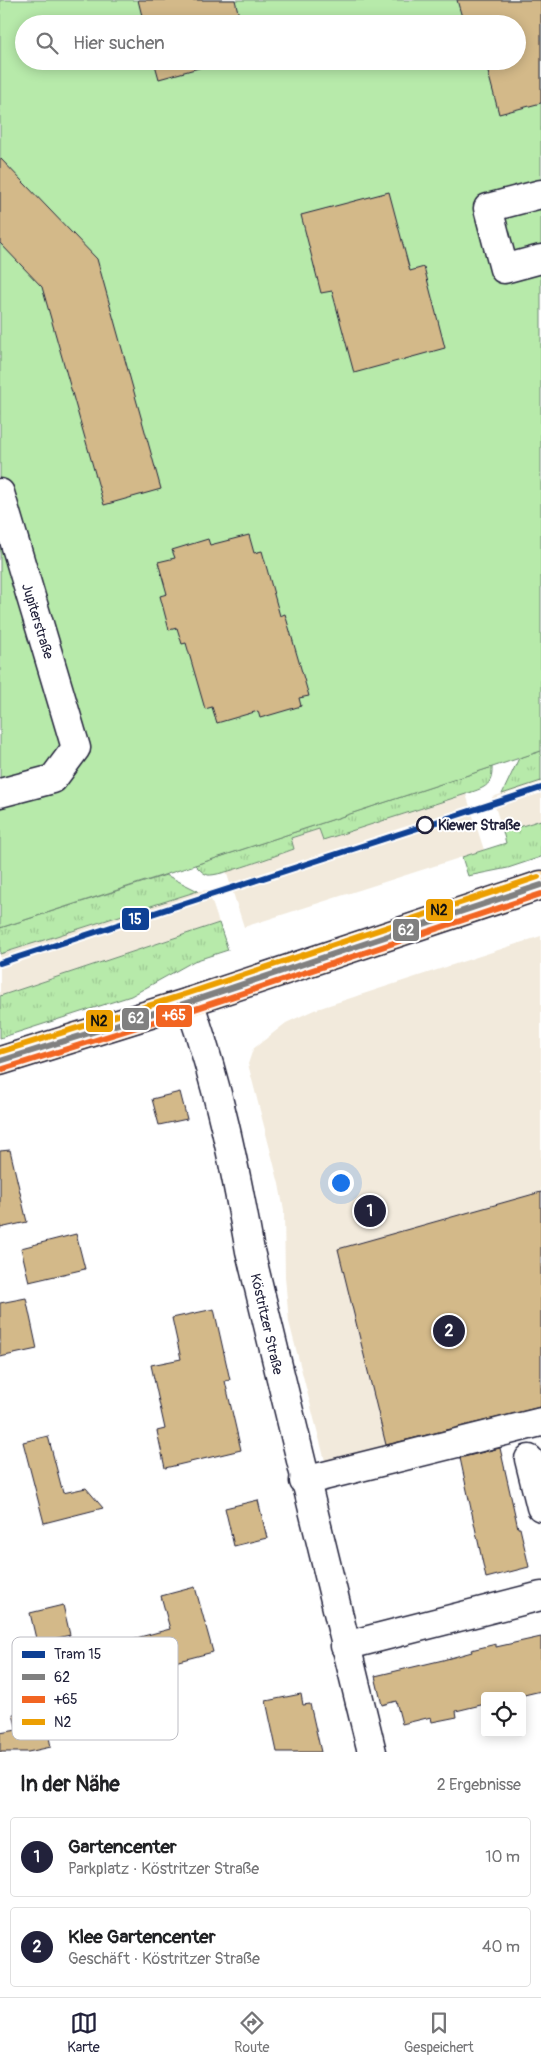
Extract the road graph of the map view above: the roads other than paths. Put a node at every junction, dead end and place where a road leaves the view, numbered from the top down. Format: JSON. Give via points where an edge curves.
{"nodes":[{"id":1,"x":541,"y":194,"type":"edge"},
{"id":2,"x":541,"y":259,"type":"edge"},
{"id":3,"x":0,"y":493,"type":"edge"},
{"id":4,"x":0,"y":793,"type":"edge"},
{"id":5,"x":541,"y":886,"type":"edge"},
{"id":6,"x":189,"y":1002,"type":"junction"},
{"id":7,"x":0,"y":1061,"type":"edge"},
{"id":8,"x":541,"y":1422,"type":"edge"},
{"id":9,"x":529,"y":1459,"type":"dead end"},
{"id":10,"x":304,"y":1480,"type":"junction"},
{"id":11,"x":541,"y":1507,"type":"edge"},
{"id":12,"x":541,"y":1596,"type":"edge"},
{"id":13,"x":346,"y":1646,"type":"junction"},
{"id":14,"x":372,"y":1752,"type":"edge"}],
"edges":[{"from":1,"to":2,"type":"street","via":[[488,208],[504,269]]},
{"from":3,"to":4,"type":"street","name":"Jupiterstraße","via":[[76,748],[53,779]]},
{"from":5,"to":6,"type":"main road"},
{"from":6,"to":7,"type":"main road"},
{"from":6,"to":10,"type":"street","name":"Köstritzer Straße","via":[[208,1056]]},
{"from":8,"to":10,"type":"street"},
{"from":9,"to":11,"type":"street"},
{"from":10,"to":13,"type":"street","name":"Köstritzer Straße"},
{"from":12,"to":13,"type":"street"},
{"from":13,"to":14,"type":"street","name":"Köstritzer Straße"}]}
